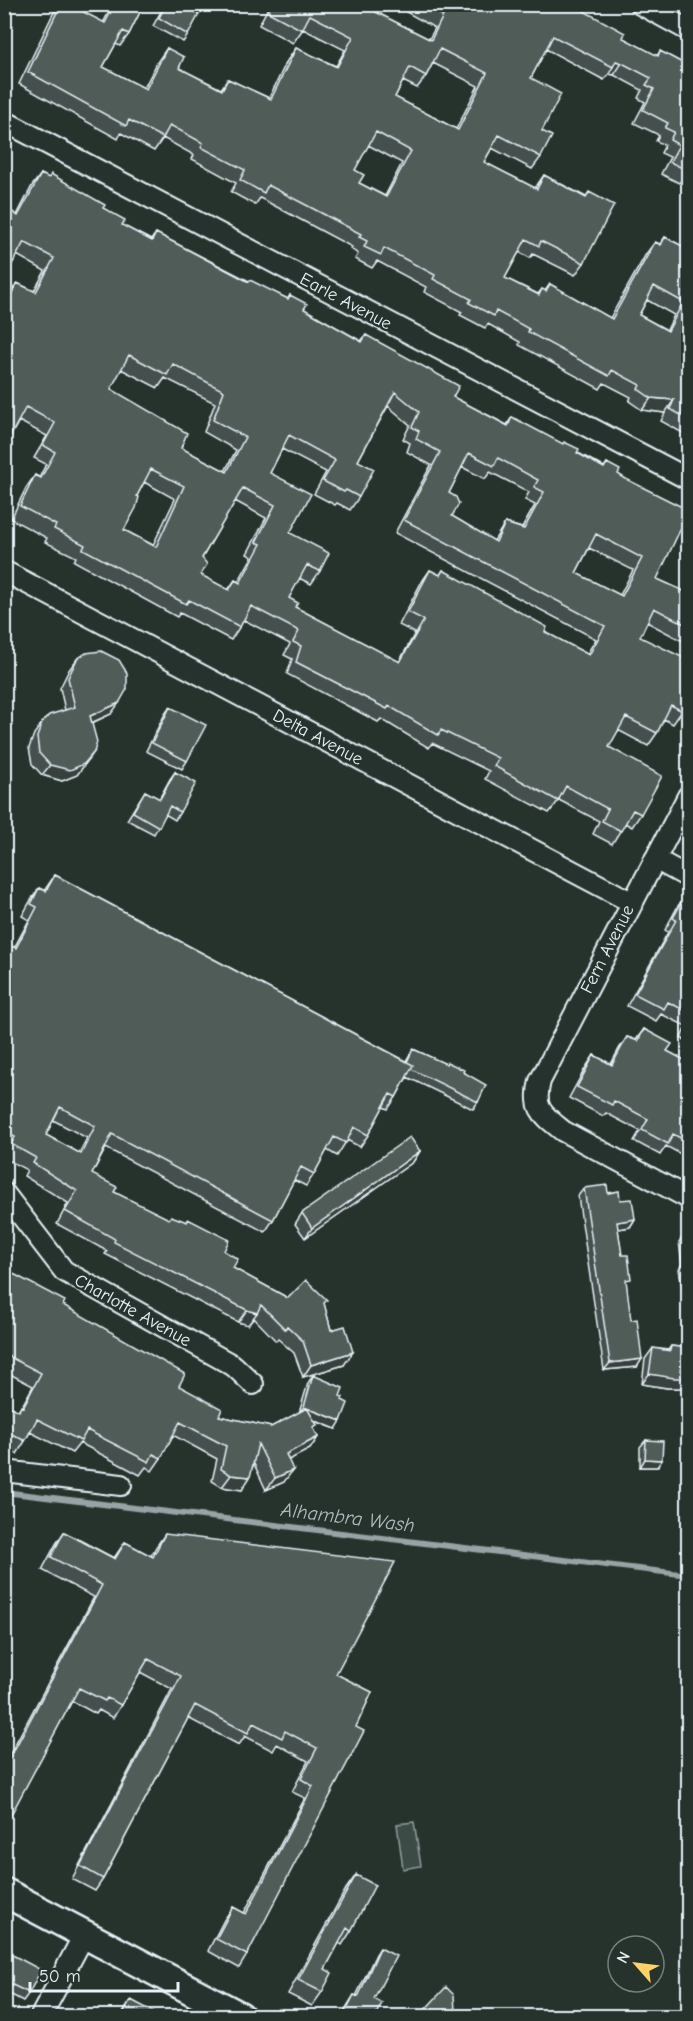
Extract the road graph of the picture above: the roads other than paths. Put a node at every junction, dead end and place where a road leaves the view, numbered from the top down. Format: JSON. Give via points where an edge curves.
{"nodes":[{"id":1,"x":640,"y":4,"type":"edge"},
{"id":2,"x":688,"y":30,"type":"edge"},
{"id":3,"x":4,"y":122,"type":"edge"},
{"id":4,"x":688,"y":479,"type":"edge"},
{"id":5,"x":4,"y":572,"type":"edge"},
{"id":6,"x":688,"y":796,"type":"edge"},
{"id":7,"x":655,"y":859,"type":"junction"},
{"id":8,"x":688,"y":877,"type":"edge"},
{"id":9,"x":631,"y":902,"type":"junction"},
{"id":10,"x":4,"y":1193,"type":"edge"},
{"id":11,"x":688,"y":1198,"type":"edge"},
{"id":12,"x":253,"y":1384,"type":"dead end"},
{"id":13,"x":4,"y":1471,"type":"edge"},
{"id":14,"x":121,"y":1485,"type":"dead end"},
{"id":15,"x":4,"y":1892,"type":"edge"},
{"id":16,"x":84,"y":1935,"type":"junction"},
{"id":17,"x":41,"y":2016,"type":"edge"},
{"id":18,"x":240,"y":2016,"type":"edge"}],
"edges":[{"from":1,"to":2,"type":"street"},
{"from":3,"to":4,"type":"street","name":"Earle Avenue"},
{"from":5,"to":9,"type":"street","name":"Delta Avenue"},
{"from":6,"to":7,"type":"street","name":"Fern Avenue"},
{"from":7,"to":8,"type":"street"},
{"from":7,"to":9,"type":"street","name":"Fern Avenue"},
{"from":9,"to":11,"type":"street","name":"Fern Avenue","via":[[540,1081],[538,1106],[563,1131]]},
{"from":10,"to":12,"type":"street","name":"Charlotte Avenue","via":[[64,1271],[234,1366]]},
{"from":13,"to":14,"type":"street"},
{"from":15,"to":16,"type":"main road"},
{"from":16,"to":17,"type":"street"},
{"from":16,"to":18,"type":"main road"}]}
